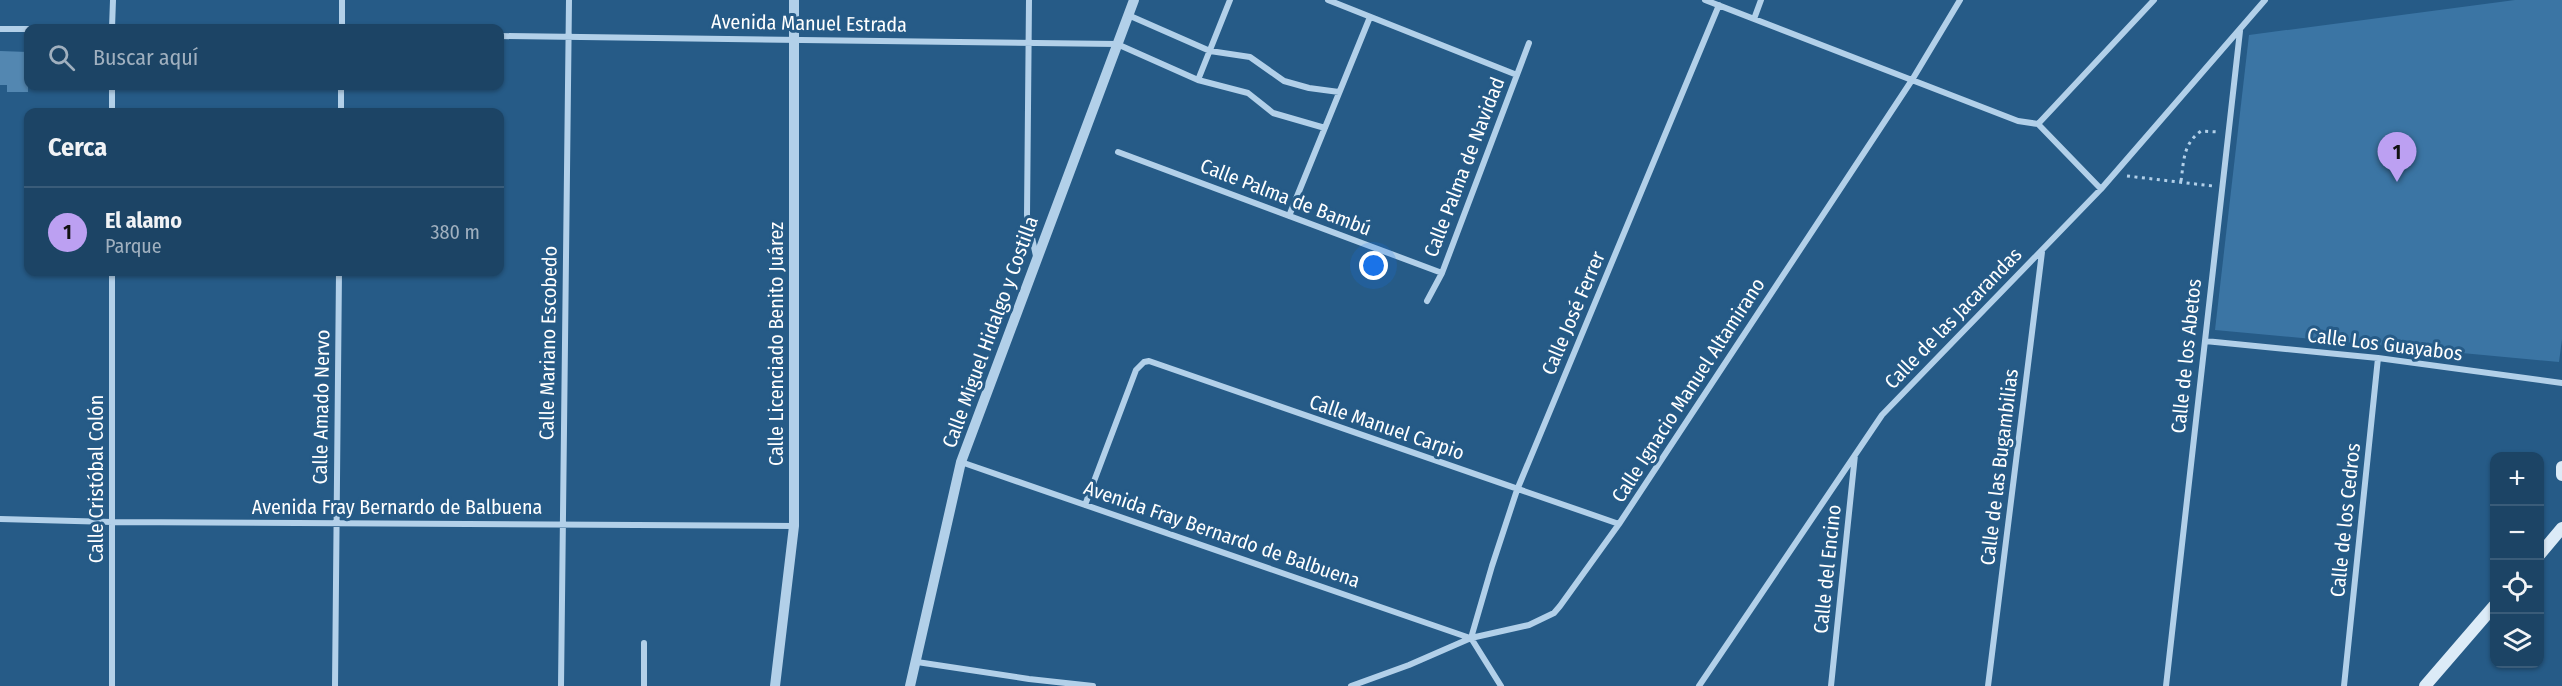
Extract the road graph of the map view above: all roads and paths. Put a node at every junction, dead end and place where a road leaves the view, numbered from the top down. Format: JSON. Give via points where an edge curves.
{"nodes":[{"id":1,"x":113,"y":0,"type":"edge"},
{"id":2,"x":342,"y":0,"type":"edge"},
{"id":3,"x":569,"y":0,"type":"edge"},
{"id":4,"x":794,"y":0,"type":"edge"},
{"id":5,"x":1029,"y":0,"type":"edge"},
{"id":6,"x":1134,"y":0,"type":"edge"},
{"id":7,"x":1230,"y":0,"type":"edge"},
{"id":8,"x":1328,"y":0,"type":"edge"},
{"id":9,"x":1705,"y":0,"type":"edge"},
{"id":10,"x":1761,"y":0,"type":"edge"},
{"id":11,"x":1960,"y":0,"type":"edge"},
{"id":12,"x":2154,"y":0,"type":"edge"},
{"id":13,"x":2265,"y":0,"type":"edge"},
{"id":14,"x":1719,"y":5,"type":"junction"},
{"id":15,"x":1128,"y":15,"type":"junction"},
{"id":16,"x":1370,"y":17,"type":"junction"},
{"id":17,"x":1754,"y":19,"type":"junction"},
{"id":18,"x":112,"y":24,"type":"edge"},
{"id":19,"x":342,"y":24,"type":"edge"},
{"id":20,"x":0,"y":29,"type":"edge"},
{"id":21,"x":24,"y":29,"type":"edge"},
{"id":22,"x":2240,"y":31,"type":"junction"},
{"id":23,"x":504,"y":36,"type":"edge"},
{"id":24,"x":569,"y":37,"type":"junction"},
{"id":25,"x":794,"y":40,"type":"junction"},
{"id":26,"x":1028,"y":43,"type":"junction"},
{"id":27,"x":1529,"y":43,"type":"dead end"},
{"id":28,"x":1117,"y":44,"type":"junction"},
{"id":29,"x":1210,"y":51,"type":"junction"},
{"id":30,"x":1517,"y":75,"type":"junction"},
{"id":31,"x":1198,"y":80,"type":"junction"},
{"id":32,"x":1912,"y":80,"type":"junction"},
{"id":33,"x":112,"y":90,"type":"edge"},
{"id":34,"x":341,"y":90,"type":"edge"},
{"id":35,"x":1339,"y":92,"type":"junction"},
{"id":36,"x":112,"y":108,"type":"edge"},
{"id":37,"x":341,"y":108,"type":"edge"},
{"id":38,"x":2038,"y":124,"type":"junction"},
{"id":39,"x":1325,"y":128,"type":"junction"},
{"id":40,"x":2229,"y":133,"type":"junction"},
{"id":41,"x":1118,"y":152,"type":"dead end"},
{"id":42,"x":2113,"y":175,"type":"junction"},
{"id":43,"x":2181,"y":182,"type":"junction"},
{"id":44,"x":2222,"y":188,"type":"junction"},
{"id":45,"x":2101,"y":189,"type":"junction"},
{"id":46,"x":1289,"y":216,"type":"junction"},
{"id":47,"x":2042,"y":252,"type":"junction"},
{"id":48,"x":1036,"y":258,"type":"junction"},
{"id":49,"x":1442,"y":273,"type":"junction"},
{"id":50,"x":112,"y":276,"type":"edge"},
{"id":51,"x":339,"y":276,"type":"edge"},
{"id":52,"x":1427,"y":301,"type":"dead end"},
{"id":53,"x":2205,"y":341,"type":"junction"},
{"id":54,"x":2379,"y":358,"type":"junction"},
{"id":55,"x":2562,"y":383,"type":"edge"},
{"id":56,"x":1856,"y":455,"type":"junction"},
{"id":57,"x":961,"y":462,"type":"junction"},
{"id":58,"x":2562,"y":467,"type":"edge"},
{"id":59,"x":2562,"y":475,"type":"edge"},
{"id":60,"x":1517,"y":490,"type":"junction"},
{"id":61,"x":1085,"y":505,"type":"junction"},
{"id":62,"x":0,"y":519,"type":"edge"},
{"id":63,"x":112,"y":522,"type":"junction"},
{"id":64,"x":337,"y":524,"type":"junction"},
{"id":65,"x":1619,"y":524,"type":"junction"},
{"id":66,"x":562,"y":525,"type":"junction"},
{"id":67,"x":794,"y":526,"type":"junction"},
{"id":68,"x":2562,"y":528,"type":"edge"},
{"id":69,"x":2544,"y":549,"type":"edge"},
{"id":70,"x":2490,"y":611,"type":"edge"},
{"id":71,"x":1471,"y":638,"type":"junction"},
{"id":72,"x":644,"y":643,"type":"dead end"},
{"id":73,"x":917,"y":662,"type":"junction"},
{"id":74,"x":1029,"y":683,"type":"edge"},
{"id":75,"x":112,"y":686,"type":"edge"},
{"id":76,"x":335,"y":686,"type":"edge"},
{"id":77,"x":561,"y":686,"type":"edge"},
{"id":78,"x":644,"y":686,"type":"edge"},
{"id":79,"x":775,"y":686,"type":"edge"},
{"id":80,"x":910,"y":686,"type":"edge"},
{"id":81,"x":1093,"y":686,"type":"edge"},
{"id":82,"x":1351,"y":686,"type":"edge"},
{"id":83,"x":1501,"y":686,"type":"edge"},
{"id":84,"x":1699,"y":686,"type":"edge"},
{"id":85,"x":1831,"y":686,"type":"edge"},
{"id":86,"x":1988,"y":686,"type":"edge"},
{"id":87,"x":2166,"y":686,"type":"edge"},
{"id":88,"x":2344,"y":686,"type":"edge"},
{"id":89,"x":2425,"y":686,"type":"edge"}],
"edges":[{"from":1,"to":18,"type":"street"},
{"from":2,"to":19,"type":"street"},
{"from":3,"to":24,"type":"street","name":"Calle Mariano Escobedo"},
{"from":4,"to":25,"type":"street","name":"Calle Licenciado Benito Juárez"},
{"from":5,"to":26,"type":"street"},
{"from":6,"to":15,"type":"street","name":"Calle Miguel Hidalgo y Costilla"},
{"from":7,"to":29,"type":"street"},
{"from":8,"to":16,"type":"street"},
{"from":9,"to":14,"type":"street"},
{"from":10,"to":17,"type":"street"},
{"from":11,"to":32,"type":"street","name":"Calle Ignacio Manuel Altamirano"},
{"from":12,"to":38,"type":"street"},
{"from":13,"to":22,"type":"street","name":"Calle de las Jacarandas"},
{"from":14,"to":17,"type":"street"},
{"from":14,"to":60,"type":"street","name":"Calle José Ferrer"},
{"from":15,"to":28,"type":"street","name":"Calle Miguel Hidalgo y Costilla"},
{"from":15,"to":29,"type":"street"},
{"from":16,"to":30,"type":"street"},
{"from":16,"to":35,"type":"street"},
{"from":17,"to":32,"type":"street"},
{"from":20,"to":21,"type":"street"},
{"from":22,"to":40,"type":"street","name":"Calle de los Abetos"},
{"from":22,"to":42,"type":"street","name":"Calle de las Jacarandas"},
{"from":23,"to":24,"type":"street","name":"Avenida Manuel Estrada"},
{"from":24,"to":25,"type":"street","name":"Avenida Manuel Estrada"},
{"from":24,"to":66,"type":"street","name":"Calle Mariano Escobedo"},
{"from":25,"to":26,"type":"street","name":"Avenida Manuel Estrada"},
{"from":25,"to":67,"type":"street","name":"Calle Licenciado Benito Juárez"},
{"from":26,"to":28,"type":"street","name":"Avenida Manuel Estrada"},
{"from":26,"to":48,"type":"street","via":[[1027,215]]},
{"from":27,"to":30,"type":"street","name":"Calle Palma de Navidad"},
{"from":28,"to":31,"type":"street"},
{"from":28,"to":48,"type":"street","name":"Calle Miguel Hidalgo y Costilla"},
{"from":29,"to":31,"type":"street"},
{"from":29,"to":35,"type":"street","via":[[1250,57],[1277,77],[1296,85]]},
{"from":30,"to":49,"type":"street","name":"Calle Palma de Navidad"},
{"from":31,"to":39,"type":"street","via":[[1241,90],[1273,113]]},
{"from":32,"to":38,"type":"street","via":[[2019,121]]},
{"from":32,"to":65,"type":"street","name":"Calle Ignacio Manuel Altamirano"},
{"from":33,"to":36,"type":"street"},
{"from":34,"to":37,"type":"street"},
{"from":35,"to":39,"type":"street"},
{"from":38,"to":45,"type":"street"},
{"from":39,"to":46,"type":"street"},
{"from":40,"to":43,"type":"path","via":[[2201,131],[2191,138]]},
{"from":40,"to":44,"type":"street","name":"Calle de los Abetos"},
{"from":41,"to":46,"type":"street","name":"Calle Palma de Bambú"},
{"from":42,"to":43,"type":"path"},
{"from":42,"to":45,"type":"street","name":"Calle de las Jacarandas"},
{"from":43,"to":44,"type":"path"},
{"from":44,"to":53,"type":"street","name":"Calle de los Abetos"},
{"from":45,"to":47,"type":"street","name":"Calle de las Jacarandas"},
{"from":46,"to":49,"type":"street","name":"Calle Palma de Bambú"},
{"from":47,"to":56,"type":"street","name":"Calle de las Jacarandas","via":[[1882,415]]},
{"from":47,"to":86,"type":"street","name":"Calle de las Bugambilias"},
{"from":48,"to":57,"type":"street","name":"Calle Miguel Hidalgo y Costilla"},
{"from":49,"to":52,"type":"street","name":"Calle Palma de Navidad"},
{"from":50,"to":63,"type":"street","name":"Calle Cristóbal Colón"},
{"from":51,"to":64,"type":"street","name":"Calle Amado Nervo"},
{"from":53,"to":54,"type":"street","name":"Calle Los Guayabos"},
{"from":53,"to":87,"type":"street","name":"Calle de los Abetos"},
{"from":54,"to":55,"type":"street","name":"Calle Los Guayabos"},
{"from":54,"to":88,"type":"street","name":"Calle de los Cedros"},
{"from":56,"to":84,"type":"street","name":"Calle de las Jacarandas"},
{"from":56,"to":85,"type":"street","name":"Calle del Encino"},
{"from":57,"to":61,"type":"street","name":"Avenida Fray Bernardo de Balbuena"},
{"from":57,"to":73,"type":"street","name":"Calle Miguel Hidalgo y Costilla"},
{"from":58,"to":59,"type":"main road"},
{"from":60,"to":61,"type":"street","name":"Calle Manuel Carpio","via":[[1149,361],[1136,370]]},
{"from":60,"to":65,"type":"street","name":"Calle Manuel Carpio"},
{"from":60,"to":71,"type":"street","name":"Calle José Ferrer"},
{"from":61,"to":71,"type":"street","name":"Avenida Fray Bernardo de Balbuena"},
{"from":62,"to":63,"type":"street","name":"Avenida Fray Bernardo de Balbuena"},
{"from":63,"to":64,"type":"street","name":"Avenida Fray Bernardo de Balbuena"},
{"from":63,"to":75,"type":"street","name":"Calle Cristóbal Colón"},
{"from":64,"to":66,"type":"street","name":"Avenida Fray Bernardo de Balbuena"},
{"from":64,"to":76,"type":"street","name":"Calle Amado Nervo"},
{"from":65,"to":71,"type":"street","name":"Calle Ignacio Manuel Altamirano","via":[[1554,613],[1529,625]]},
{"from":66,"to":67,"type":"street","name":"Avenida Fray Bernardo de Balbuena"},
{"from":66,"to":77,"type":"street","name":"Calle Mariano Escobedo"},
{"from":67,"to":79,"type":"street","name":"Calle Licenciado Benito Juárez"},
{"from":68,"to":69,"type":"main road"},
{"from":70,"to":89,"type":"main road"},
{"from":71,"to":82,"type":"street","name":"Calle Ignacio Manuel Altamirano"},
{"from":71,"to":83,"type":"street"},
{"from":72,"to":78,"type":"street"},
{"from":73,"to":74,"type":"street"},
{"from":73,"to":80,"type":"street","name":"Calle Miguel Hidalgo y Costilla"},
{"from":74,"to":81,"type":"street"}]}
